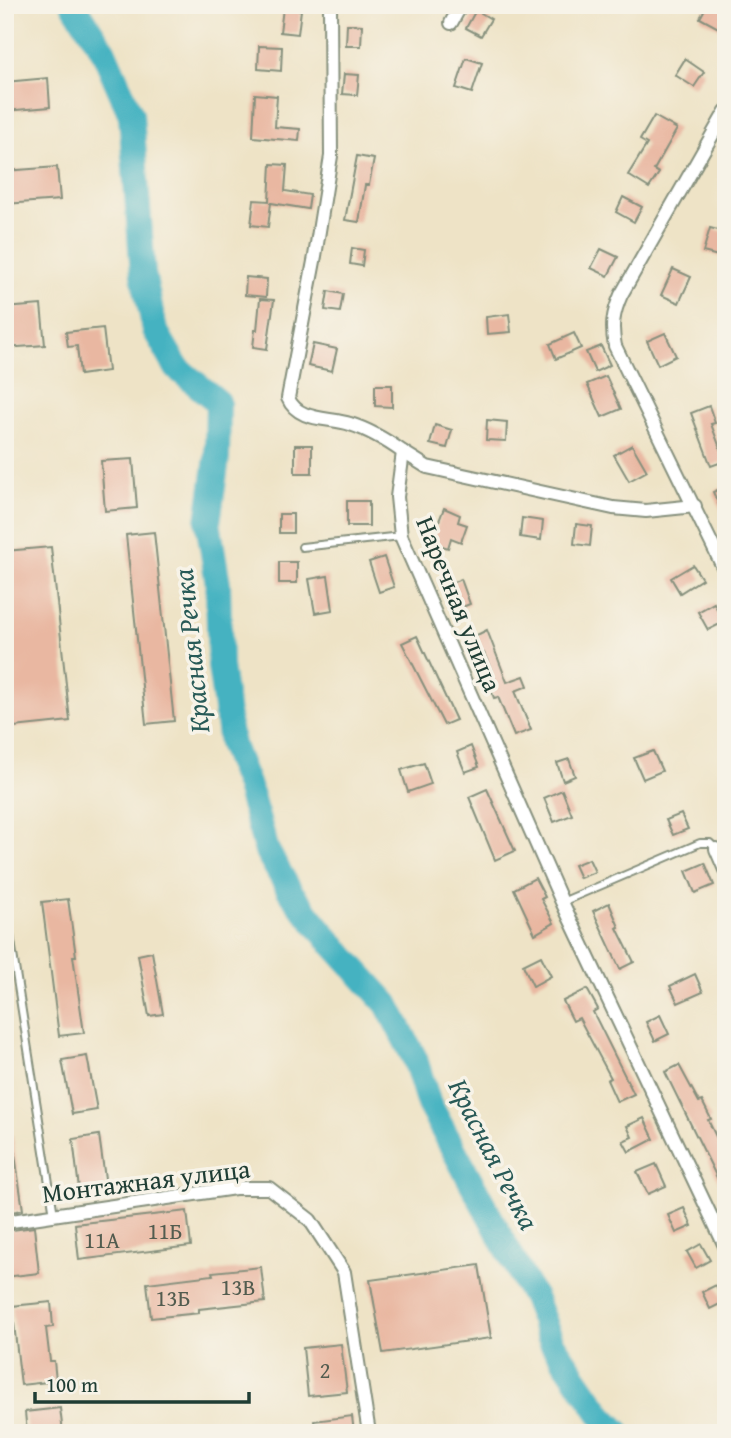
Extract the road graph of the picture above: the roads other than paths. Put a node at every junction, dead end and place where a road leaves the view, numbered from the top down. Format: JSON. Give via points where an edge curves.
{"nodes":[{"id":1,"x":330,"y":5,"type":"edge"},
{"id":2,"x":461,"y":5,"type":"edge"},
{"id":3,"x":451,"y":23,"type":"dead end"},
{"id":4,"x":726,"y":111,"type":"edge"},
{"id":5,"x":403,"y":452,"type":"junction"},
{"id":6,"x":695,"y":506,"type":"junction"},
{"id":7,"x":401,"y":536,"type":"junction"},
{"id":8,"x":302,"y":547,"type":"dead end"},
{"id":9,"x":726,"y":573,"type":"edge"},
{"id":10,"x":716,"y":849,"type":"joint"},
{"id":11,"x":726,"y":872,"type":"edge"},
{"id":12,"x":562,"y":902,"type":"junction"},
{"id":13,"x":5,"y":903,"type":"edge"},
{"id":14,"x":54,"y":1215,"type":"junction"},
{"id":15,"x":5,"y":1223,"type":"edge"},
{"id":16,"x":726,"y":1248,"type":"edge"},
{"id":17,"x":369,"y":1433,"type":"edge"}],
"edges":[{"from":1,"to":5,"type":"street","via":[[331,156],[288,398],[291,406],[305,415],[349,424],[380,436]]},
{"from":2,"to":3,"type":"street"},
{"from":4,"to":6,"type":"street","via":[[612,318],[615,346]]},
{"from":5,"to":6,"type":"street","via":[[427,467],[467,478],[613,508],[646,511]]},
{"from":5,"to":7,"type":"street","name":"Наречная улица","via":[[397,496]]},
{"from":6,"to":9,"type":"street"},
{"from":7,"to":8,"type":"lane"},
{"from":7,"to":12,"type":"street","name":"Наречная улица"},
{"from":10,"to":11,"type":"street"},
{"from":10,"to":12,"type":"lane","via":[[701,843]]},
{"from":12,"to":16,"type":"street","name":"Наречная улица"},
{"from":13,"to":14,"type":"lane"},
{"from":14,"to":15,"type":"street","name":"Монтажная улица"},
{"from":14,"to":17,"type":"street","name":"Монтажная улица","via":[[235,1188],[269,1188],[310,1220],[344,1272]]}]}
